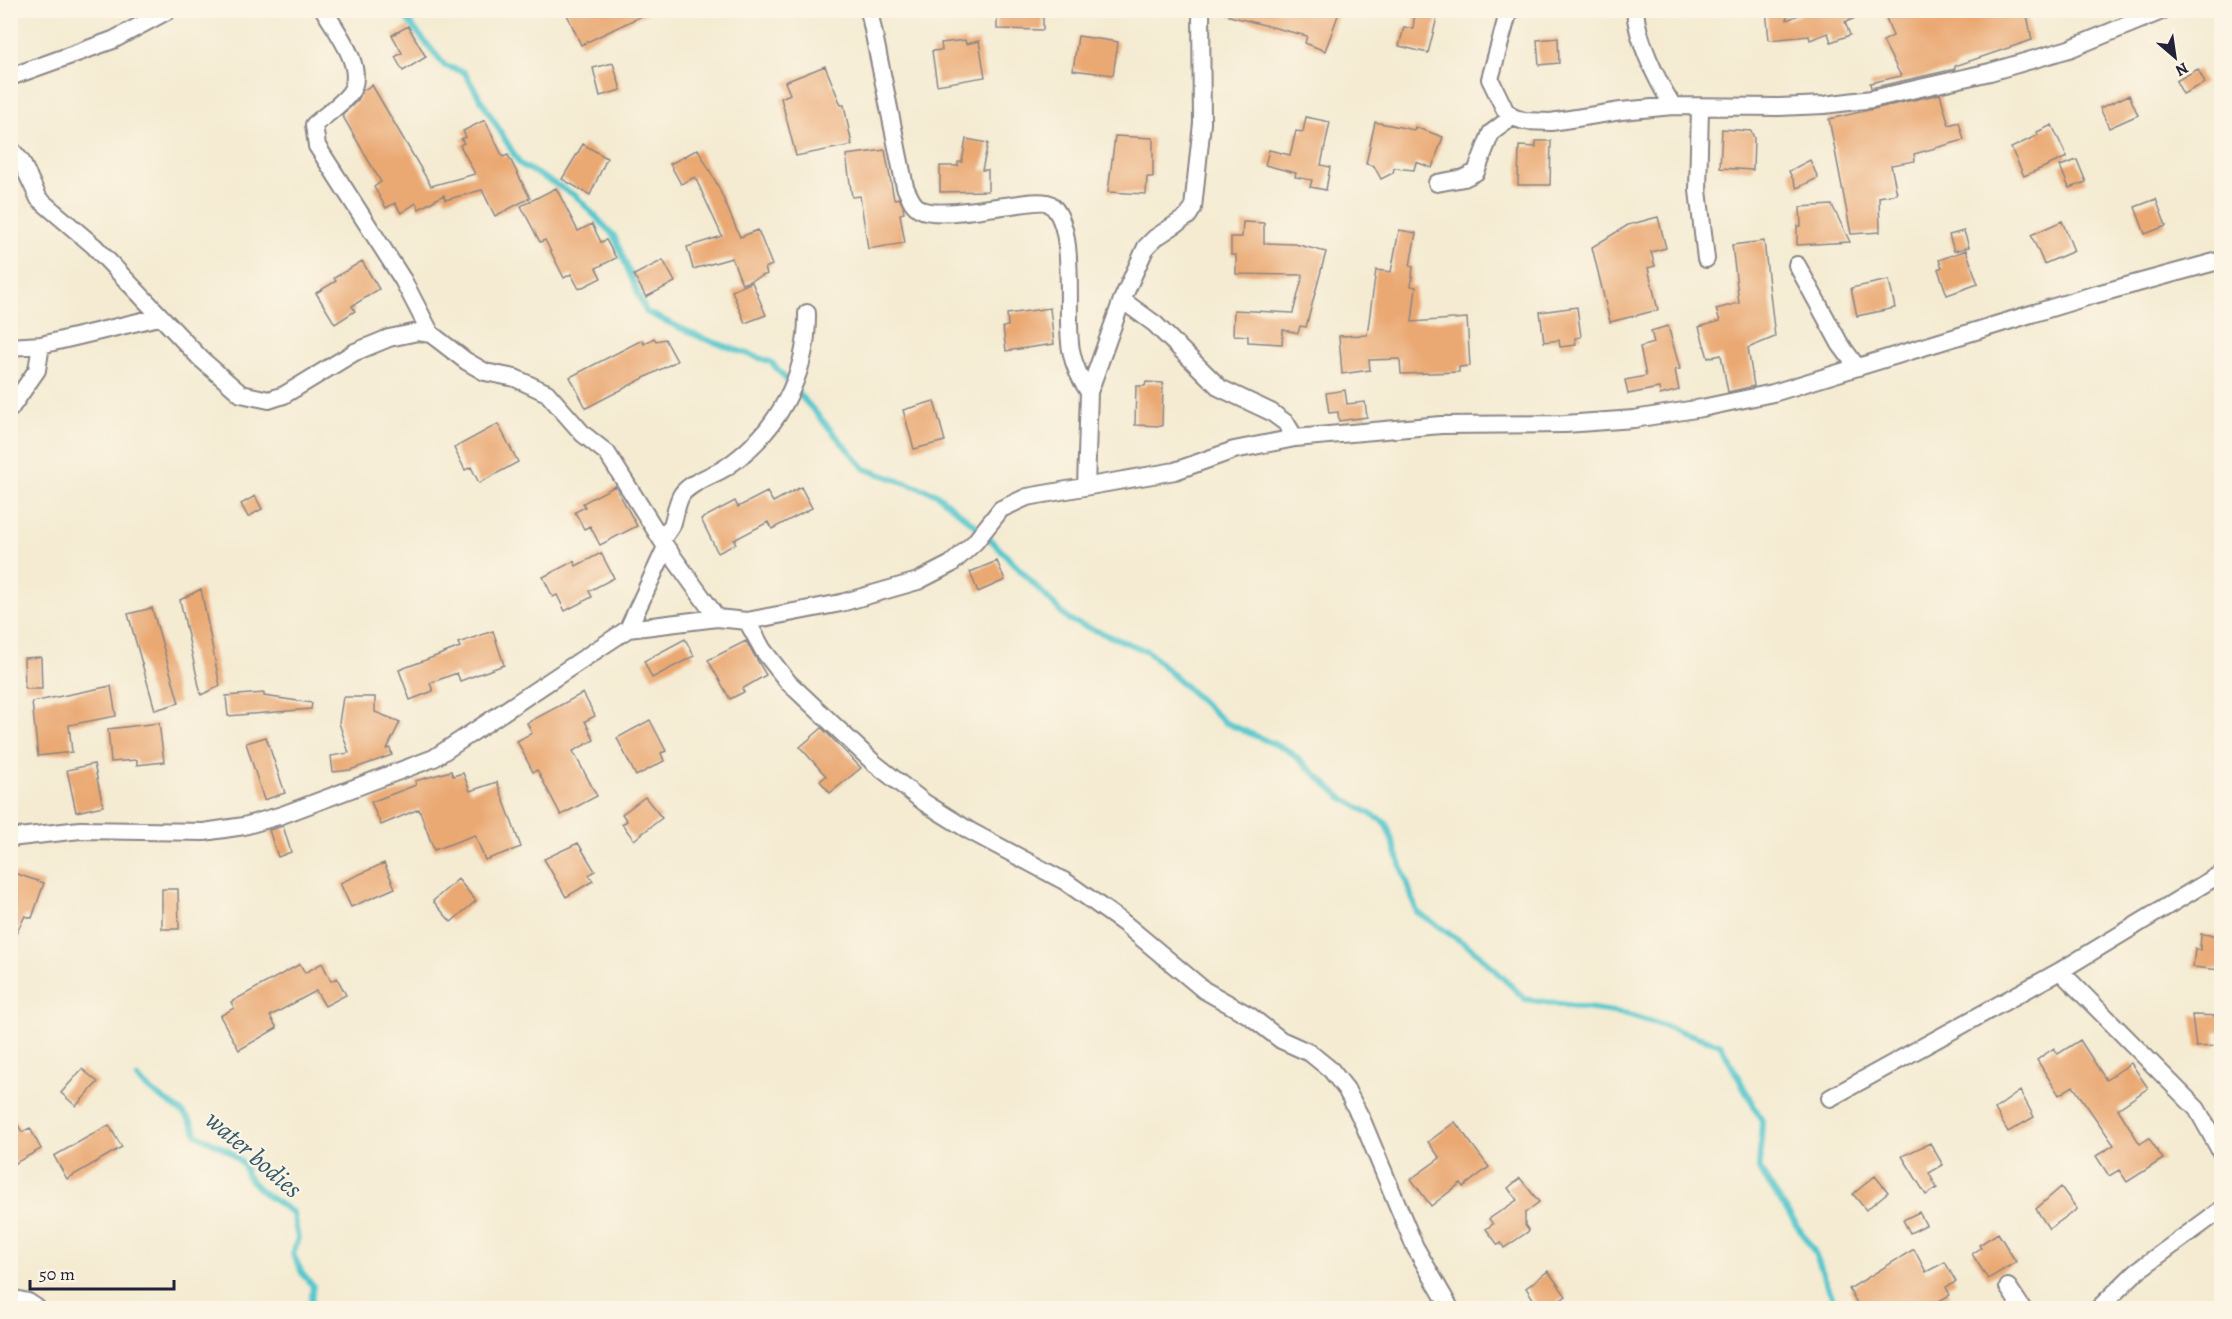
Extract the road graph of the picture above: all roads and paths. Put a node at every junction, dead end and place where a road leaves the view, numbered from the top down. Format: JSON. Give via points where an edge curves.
{"nodes":[{"id":1,"x":169,"y":10,"type":"edge"},
{"id":2,"x":324,"y":10,"type":"edge"},
{"id":3,"x":869,"y":10,"type":"edge"},
{"id":4,"x":1202,"y":10,"type":"edge"},
{"id":5,"x":1635,"y":10,"type":"edge"},
{"id":6,"x":2164,"y":10,"type":"edge"},
{"id":7,"x":1511,"y":12,"type":"edge"},
{"id":8,"x":10,"y":77,"type":"edge"},
{"id":9,"x":1673,"y":106,"type":"junction"},
{"id":10,"x":1700,"y":108,"type":"junction"},
{"id":11,"x":1512,"y":117,"type":"junction"},
{"id":12,"x":10,"y":148,"type":"edge"},
{"id":13,"x":1437,"y":183,"type":"dead end"},
{"id":14,"x":1706,"y":259,"type":"dead end"},
{"id":15,"x":2222,"y":260,"type":"edge"},
{"id":16,"x":1797,"y":265,"type":"dead end"},
{"id":17,"x":1122,"y":300,"type":"junction"},
{"id":18,"x":807,"y":314,"type":"dead end"},
{"id":19,"x":159,"y":317,"type":"junction"},
{"id":20,"x":431,"y":334,"type":"junction"},
{"id":21,"x":41,"y":345,"type":"junction"},
{"id":22,"x":10,"y":347,"type":"edge"},
{"id":23,"x":1857,"y":367,"type":"junction"},
{"id":24,"x":1089,"y":392,"type":"junction"},
{"id":25,"x":10,"y":409,"type":"edge"},
{"id":26,"x":1295,"y":438,"type":"junction"},
{"id":27,"x":1086,"y":487,"type":"junction"},
{"id":28,"x":664,"y":543,"type":"junction"},
{"id":29,"x":717,"y":618,"type":"junction"},
{"id":30,"x":747,"y":621,"type":"junction"},
{"id":31,"x":628,"y":629,"type":"junction"},
{"id":32,"x":10,"y":838,"type":"edge"},
{"id":33,"x":2222,"y":873,"type":"edge"},
{"id":34,"x":2060,"y":971,"type":"junction"},
{"id":35,"x":1830,"y":1098,"type":"dead end"},
{"id":36,"x":2222,"y":1154,"type":"edge"},
{"id":37,"x":2222,"y":1209,"type":"edge"},
{"id":38,"x":2008,"y":1287,"type":"dead end"},
{"id":39,"x":10,"y":1298,"type":"edge"},
{"id":40,"x":38,"y":1308,"type":"edge"},
{"id":41,"x":1450,"y":1308,"type":"edge"},
{"id":42,"x":2022,"y":1308,"type":"edge"},
{"id":43,"x":2099,"y":1308,"type":"edge"}],
"edges":[{"from":1,"to":8,"type":"street","via":[[113,40]]},
{"from":2,"to":20,"type":"street","via":[[353,62],[355,77],[349,95],[314,124],[317,146],[403,280]]},
{"from":3,"to":24,"type":"street","via":[[905,187],[913,203],[922,210],[978,211],[1037,201],[1048,202],[1057,210],[1070,282],[1070,348],[1079,377]]},
{"from":4,"to":17,"type":"street","via":[[1202,123],[1194,208],[1146,247]]},
{"from":5,"to":9,"type":"street","via":[[1636,30]]},
{"from":6,"to":10,"type":"street","via":[[2069,49],[1872,99],[1824,105]]},
{"from":7,"to":11,"type":"street","via":[[1490,79]]},
{"from":9,"to":10,"type":"street"},
{"from":9,"to":11,"type":"street","via":[[1551,122]]},
{"from":10,"to":14,"type":"street","via":[[1698,190]]},
{"from":11,"to":13,"type":"street","via":[[1491,133],[1476,172]]},
{"from":12,"to":19,"type":"street","via":[[21,161],[39,199],[94,246]]},
{"from":15,"to":23,"type":"street"},
{"from":16,"to":23,"type":"street"},
{"from":17,"to":24,"type":"street"},
{"from":17,"to":26,"type":"street","via":[[1155,324],[1220,388],[1271,412],[1286,423]]},
{"from":18,"to":28,"type":"street","via":[[805,358],[794,388],[776,417],[757,442],[738,458],[683,494]]},
{"from":19,"to":20,"type":"street","via":[[229,386],[241,394],[269,400],[309,382],[355,352],[389,338],[418,332]]},
{"from":19,"to":21,"type":"street"},
{"from":20,"to":28,"type":"street","via":[[485,372],[529,383],[547,393],[583,434],[607,453]]},
{"from":21,"to":22,"type":"street"},
{"from":21,"to":25,"type":"street","via":[[37,369]]},
{"from":23,"to":26,"type":"street","via":[[1773,393],[1634,419],[1441,425]]},
{"from":24,"to":27,"type":"street"},
{"from":26,"to":27,"type":"street","via":[[1234,450],[1175,471]]},
{"from":27,"to":30,"type":"street","via":[[1028,497],[1001,509],[951,564],[918,581],[841,603]]},
{"from":28,"to":29,"type":"street"},
{"from":28,"to":31,"type":"street"},
{"from":29,"to":30,"type":"street"},
{"from":29,"to":31,"type":"street"},
{"from":30,"to":41,"type":"street","via":[[762,650],[795,690],[874,763],[925,803],[1066,882],[1125,924],[1204,990],[1250,1016],[1281,1040],[1310,1053],[1331,1070],[1362,1120],[1415,1248]]},
{"from":31,"to":32,"type":"street","via":[[434,758],[282,815],[204,832],[80,830]]},
{"from":33,"to":34,"type":"street"},
{"from":34,"to":35,"type":"street"},
{"from":34,"to":36,"type":"street","via":[[2196,1109]]},
{"from":37,"to":43,"type":"street","via":[[2137,1271]]},
{"from":38,"to":42,"type":"street"},
{"from":39,"to":40,"type":"street"}]}
